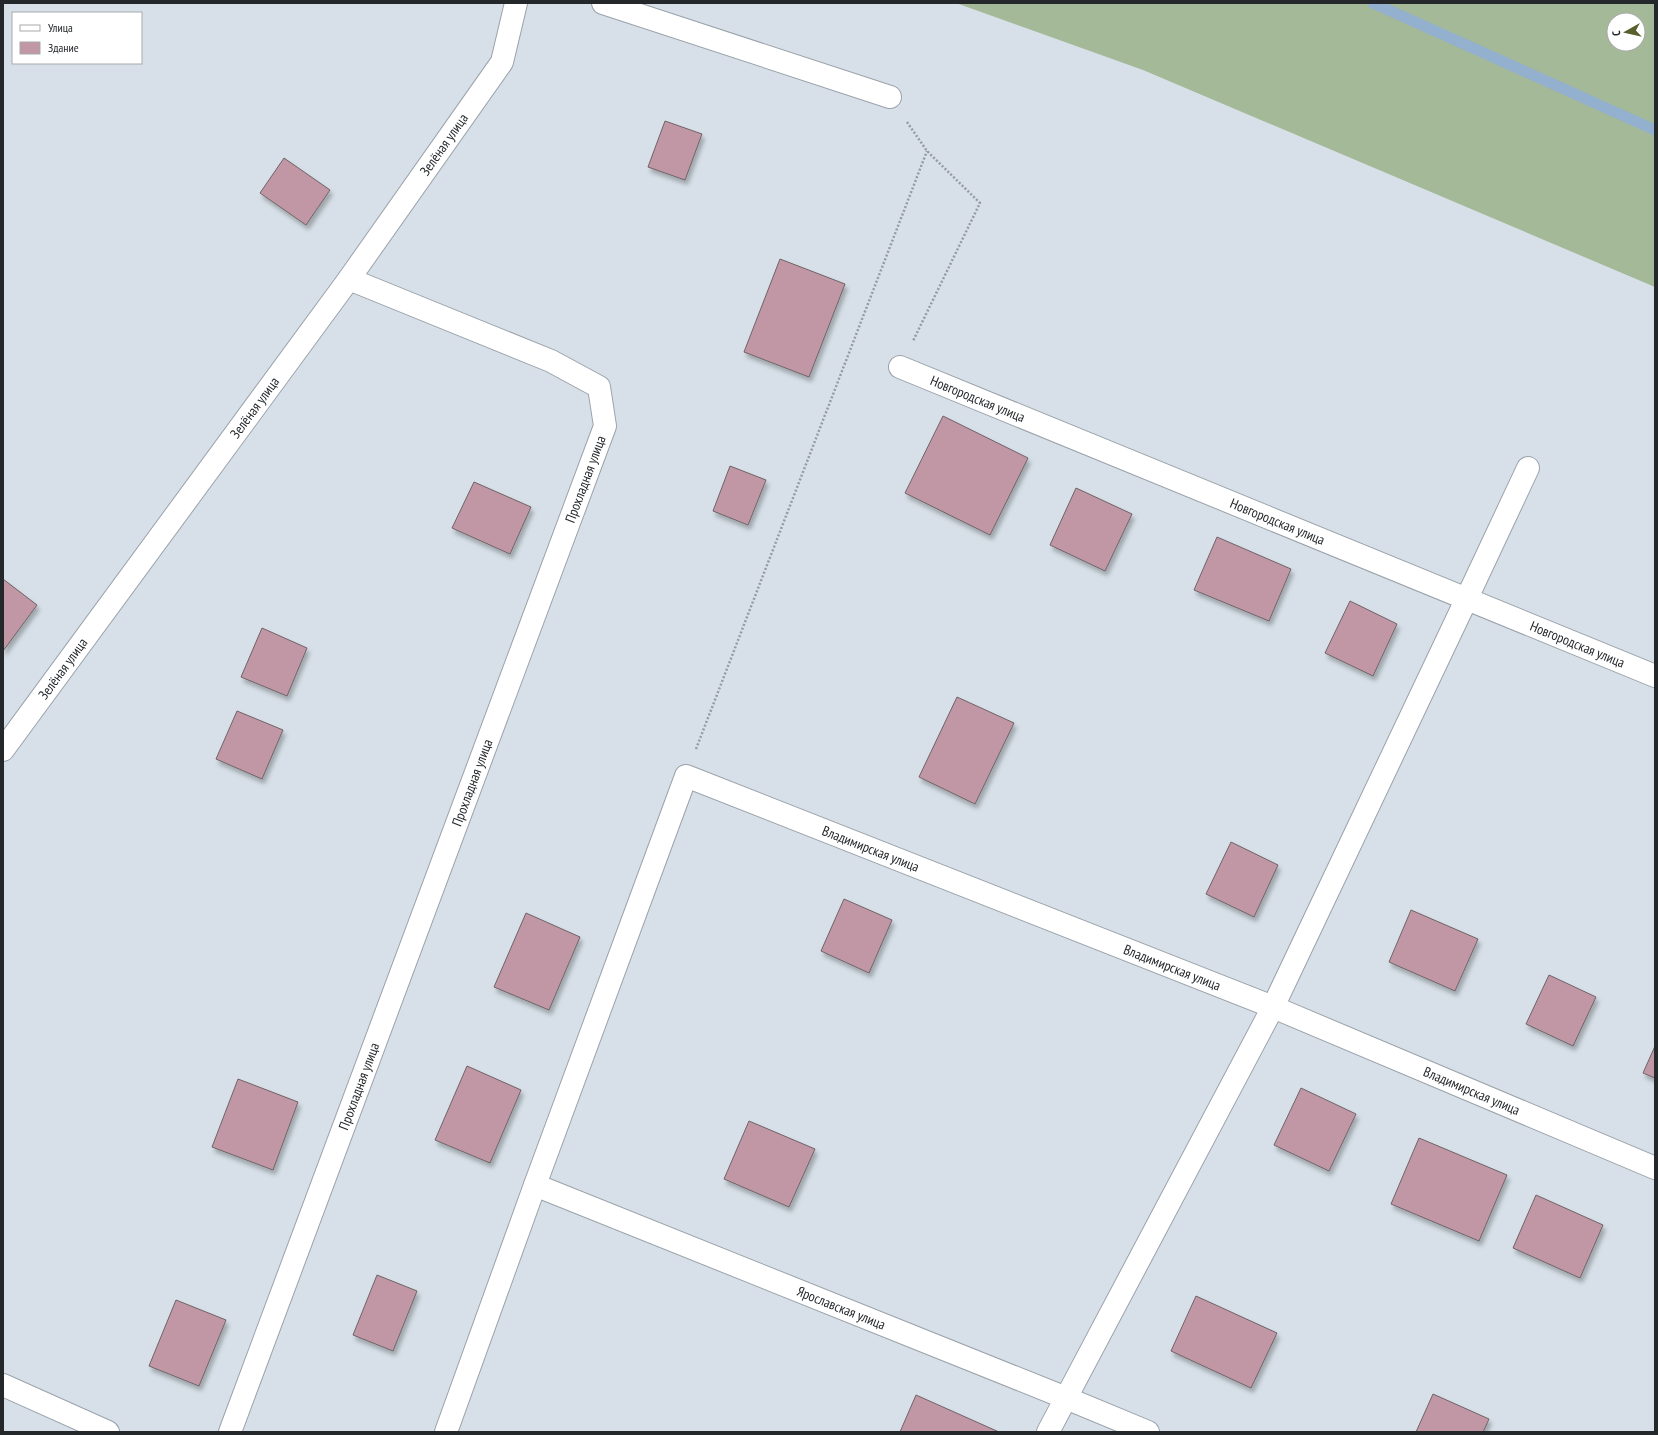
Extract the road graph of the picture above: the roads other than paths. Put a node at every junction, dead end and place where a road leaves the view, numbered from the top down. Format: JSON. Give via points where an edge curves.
{"nodes":[{"id":1,"x":516,"y":3,"type":"edge"},
{"id":2,"x":603,"y":3,"type":"edge"},
{"id":3,"x":890,"y":97,"type":"road end"},
{"id":4,"x":349,"y":279,"type":"junction"},
{"id":5,"x":900,"y":367,"type":"road end"},
{"id":6,"x":1528,"y":468,"type":"dead end"},
{"id":7,"x":1467,"y":598,"type":"junction"},
{"id":8,"x":1655,"y":676,"type":"edge"},
{"id":9,"x":3,"y":750,"type":"edge"},
{"id":10,"x":1273,"y":1008,"type":"junction"},
{"id":11,"x":1655,"y":1168,"type":"edge"},
{"id":12,"x":535,"y":1185,"type":"junction"},
{"id":13,"x":3,"y":1385,"type":"edge"},
{"id":14,"x":1066,"y":1398,"type":"junction"},
{"id":15,"x":108,"y":1432,"type":"edge"},
{"id":16,"x":230,"y":1432,"type":"edge"},
{"id":17,"x":446,"y":1432,"type":"edge"},
{"id":18,"x":1048,"y":1432,"type":"edge"},
{"id":19,"x":1148,"y":1432,"type":"edge"}],
"edges":[{"from":1,"to":4,"type":"street","name":"Зелёная улица","via":[[502,62]]},
{"from":2,"to":3,"type":"street"},
{"from":4,"to":9,"type":"street","name":"Зелёная улица"},
{"from":4,"to":16,"type":"street","name":"Прохладная улица","via":[[551,361],[599,387],[605,426]]},
{"from":5,"to":7,"type":"street","name":"Новгородская улица"},
{"from":6,"to":7,"type":"street"},
{"from":7,"to":8,"type":"street","name":"Новгородская улица"},
{"from":7,"to":10,"type":"street"},
{"from":10,"to":11,"type":"street","name":"Владимирская улица"},
{"from":10,"to":12,"type":"street","name":"Владимирская улица","via":[[686,776]]},
{"from":10,"to":14,"type":"street"},
{"from":12,"to":14,"type":"street","name":"Ярославская улица"},
{"from":12,"to":17,"type":"street"},
{"from":13,"to":15,"type":"street"},
{"from":14,"to":18,"type":"street"},
{"from":14,"to":19,"type":"street","name":"Ярославская улица"}]}
